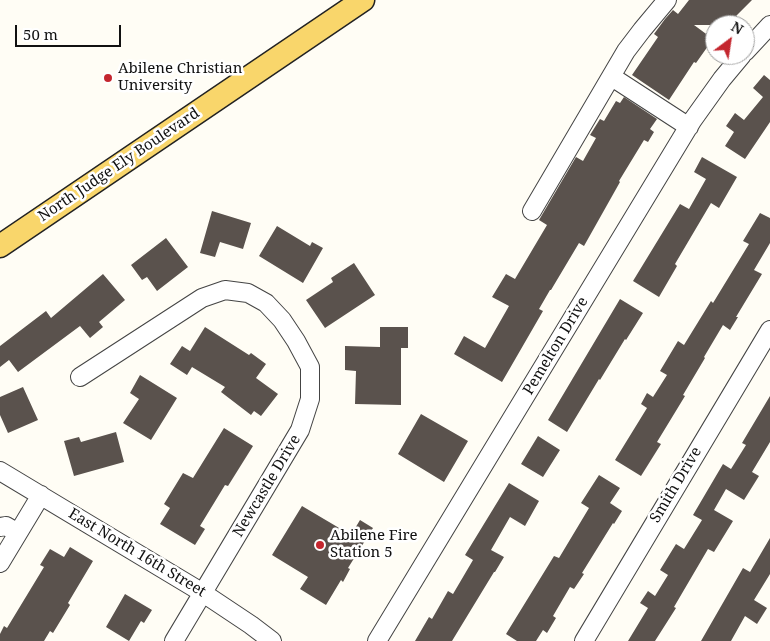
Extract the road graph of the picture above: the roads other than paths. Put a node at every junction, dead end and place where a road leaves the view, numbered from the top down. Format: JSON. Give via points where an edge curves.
{"nodes":[{"id":1,"x":363,"y":0,"type":"edge"},
{"id":2,"x":667,"y":0,"type":"edge"},
{"id":3,"x":770,"y":25,"type":"edge"},
{"id":4,"x":755,"y":41,"type":"edge"},
{"id":5,"x":734,"y":65,"type":"edge"},
{"id":6,"x":612,"y":77,"type":"junction"},
{"id":7,"x":689,"y":127,"type":"junction"},
{"id":8,"x":532,"y":211,"type":"dead end"},
{"id":9,"x":0,"y":246,"type":"edge"},
{"id":10,"x":770,"y":330,"type":"edge"},
{"id":11,"x":80,"y":377,"type":"dead end"},
{"id":12,"x":0,"y":471,"type":"edge"},
{"id":13,"x":41,"y":495,"type":"junction"},
{"id":14,"x":0,"y":527,"type":"edge"},
{"id":15,"x":18,"y":533,"type":"junction"},
{"id":16,"x":0,"y":563,"type":"edge"},
{"id":17,"x":203,"y":593,"type":"junction"},
{"id":18,"x":174,"y":641,"type":"edge"},
{"id":19,"x":272,"y":641,"type":"edge"},
{"id":20,"x":378,"y":641,"type":"edge"},
{"id":21,"x":584,"y":641,"type":"edge"}],
"edges":[{"from":1,"to":9,"type":"main road","name":"North Judge Ely Boulevard"},
{"from":2,"to":6,"type":"street","via":[[626,51]]},
{"from":3,"to":4,"type":"street"},
{"from":5,"to":7,"type":"street","name":"Pemelton Drive"},
{"from":6,"to":7,"type":"street"},
{"from":6,"to":8,"type":"street"},
{"from":7,"to":20,"type":"street","name":"Pemelton Drive"},
{"from":10,"to":21,"type":"street","name":"Smith Drive"},
{"from":11,"to":17,"type":"street","name":"Newcastle Drive","via":[[202,298],[225,290],[248,293],[266,303],[296,341],[310,367],[310,399],[300,430]]},
{"from":12,"to":13,"type":"street","name":"East North 16th Street"},
{"from":13,"to":15,"type":"street"},
{"from":13,"to":17,"type":"street","name":"East North 16th Street"},
{"from":14,"to":15,"type":"street","via":[[6,526]]},
{"from":15,"to":16,"type":"street"},
{"from":17,"to":18,"type":"street","name":"Newcastle Drive"},
{"from":17,"to":19,"type":"street","name":"East North 16th Street"}]}
